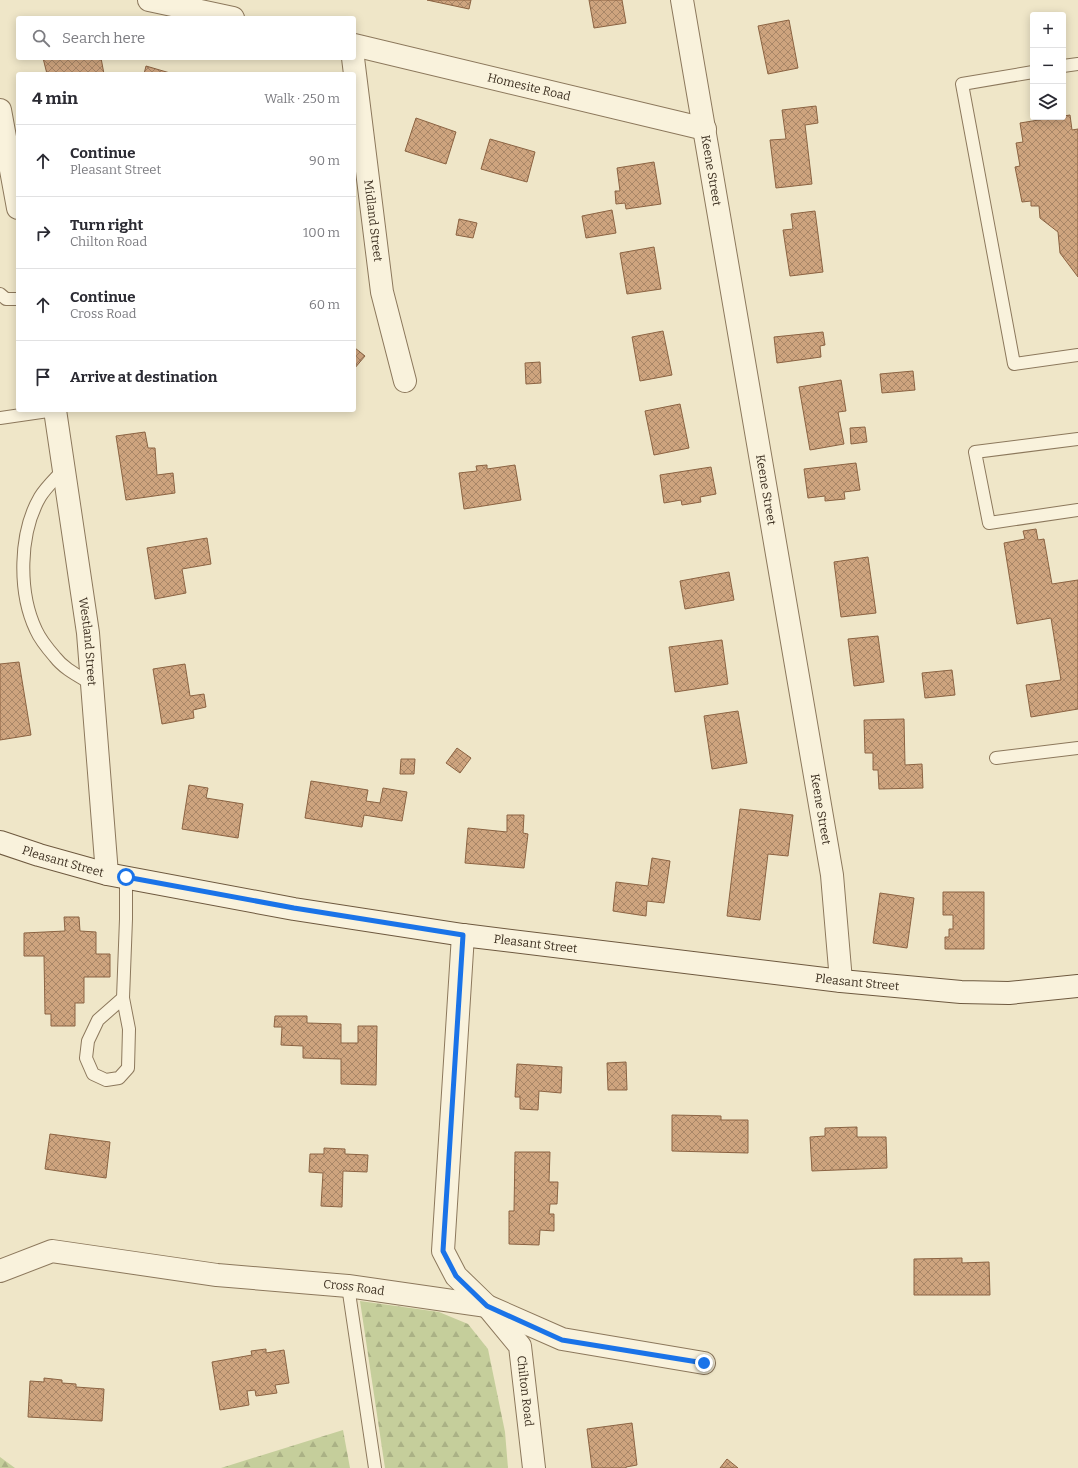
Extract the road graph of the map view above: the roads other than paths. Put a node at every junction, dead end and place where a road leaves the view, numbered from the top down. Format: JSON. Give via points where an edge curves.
{"nodes":[{"id":1,"x":149,"y":0,"type":"edge"},
{"id":2,"x":682,"y":0,"type":"edge"},
{"id":3,"x":224,"y":16,"type":"edge"},
{"id":4,"x":356,"y":45,"type":"edge"},
{"id":5,"x":353,"y":60,"type":"edge"},
{"id":6,"x":1078,"y":64,"type":"edge"},
{"id":7,"x":1066,"y":66,"type":"edge"},
{"id":8,"x":355,"y":72,"type":"edge"},
{"id":9,"x":1030,"y":73,"type":"edge"},
{"id":10,"x":356,"y":82,"type":"edge"},
{"id":11,"x":0,"y":110,"type":"edge"},
{"id":12,"x":705,"y":129,"type":"junction"},
{"id":13,"x":5,"y":166,"type":"edge"},
{"id":14,"x":16,"y":202,"type":"edge"},
{"id":15,"x":0,"y":294,"type":"edge"},
{"id":16,"x":16,"y":299,"type":"edge"},
{"id":17,"x":1078,"y":355,"type":"edge"},
{"id":18,"x":405,"y":380,"type":"dead end"},
{"id":19,"x":41,"y":412,"type":"edge"},
{"id":20,"x":55,"y":412,"type":"edge"},
{"id":21,"x":0,"y":418,"type":"edge"},
{"id":22,"x":1078,"y":439,"type":"edge"},
{"id":23,"x":64,"y":469,"type":"junction"},
{"id":24,"x":1078,"y":510,"type":"edge"},
{"id":25,"x":92,"y":684,"type":"junction"},
{"id":26,"x":1078,"y":748,"type":"edge"},
{"id":27,"x":996,"y":758,"type":"dead end"},
{"id":28,"x":0,"y":842,"type":"edge"},
{"id":29,"x":116,"y":876,"type":"junction"},
{"id":30,"x":463,"y":935,"type":"junction"},
{"id":31,"x":841,"y":981,"type":"junction"},
{"id":32,"x":1078,"y":986,"type":"edge"},
{"id":33,"x":123,"y":998,"type":"junction"},
{"id":34,"x":0,"y":1271,"type":"edge"},
{"id":35,"x":348,"y":1286,"type":"junction"},
{"id":36,"x":487,"y":1306,"type":"junction"},
{"id":37,"x":704,"y":1363,"type":"dead end"},
{"id":38,"x":375,"y":1468,"type":"edge"},
{"id":39,"x":534,"y":1468,"type":"edge"}],
"edges":[{"from":1,"to":3,"type":"street"},
{"from":2,"to":12,"type":"street","name":"Keene Street"},
{"from":4,"to":12,"type":"street","name":"Homesite Road"},
{"from":5,"to":8,"type":"street","name":"Midland Street"},
{"from":6,"to":7,"type":"lane"},
{"from":9,"to":17,"type":"lane","via":[[962,84],[1014,364]]},
{"from":10,"to":18,"type":"street","name":"Midland Street","via":[[382,292]]},
{"from":11,"to":13,"type":"street"},
{"from":12,"to":31,"type":"street","name":"Keene Street","via":[[832,876]]},
{"from":13,"to":14,"type":"street"},
{"from":15,"to":16,"type":"lane","via":[[6,299]]},
{"from":19,"to":21,"type":"lane"},
{"from":20,"to":23,"type":"street","name":"Westland Street"},
{"from":22,"to":24,"type":"lane","via":[[975,452],[989,523]]},
{"from":23,"to":25,"type":"street","name":"Westland Street","via":[[88,633]]},
{"from":23,"to":25,"type":"lane","via":[[41,497],[28,526],[23,563],[26,598],[36,630],[55,658]]},
{"from":25,"to":29,"type":"street","name":"Westland Street"},
{"from":26,"to":27,"type":"lane"},
{"from":28,"to":29,"type":"street","name":"Pleasant Street"},
{"from":29,"to":30,"type":"street","name":"Pleasant Street"},
{"from":29,"to":33,"type":"lane","via":[[126,919]]},
{"from":30,"to":31,"type":"street","name":"Pleasant Street"},
{"from":30,"to":36,"type":"street","name":"Chilton Road","via":[[443,1251],[456,1276]]},
{"from":31,"to":32,"type":"street","name":"Pleasant Street","via":[[962,992],[1009,992]]},
{"from":33,"to":33,"type":"lane","via":[[129,1029],[128,1068],[119,1078],[106,1080],[92,1074],[86,1058],[88,1041],[98,1020]]},
{"from":34,"to":35,"type":"street","name":"Cross Road","via":[[52,1251],[217,1276]]},
{"from":35,"to":36,"type":"street","name":"Cross Road"},
{"from":35,"to":38,"type":"lane"},
{"from":36,"to":37,"type":"street","name":"Cross Road","via":[[562,1340]]},
{"from":36,"to":39,"type":"street","name":"Chilton Road","via":[[520,1346]]}]}
